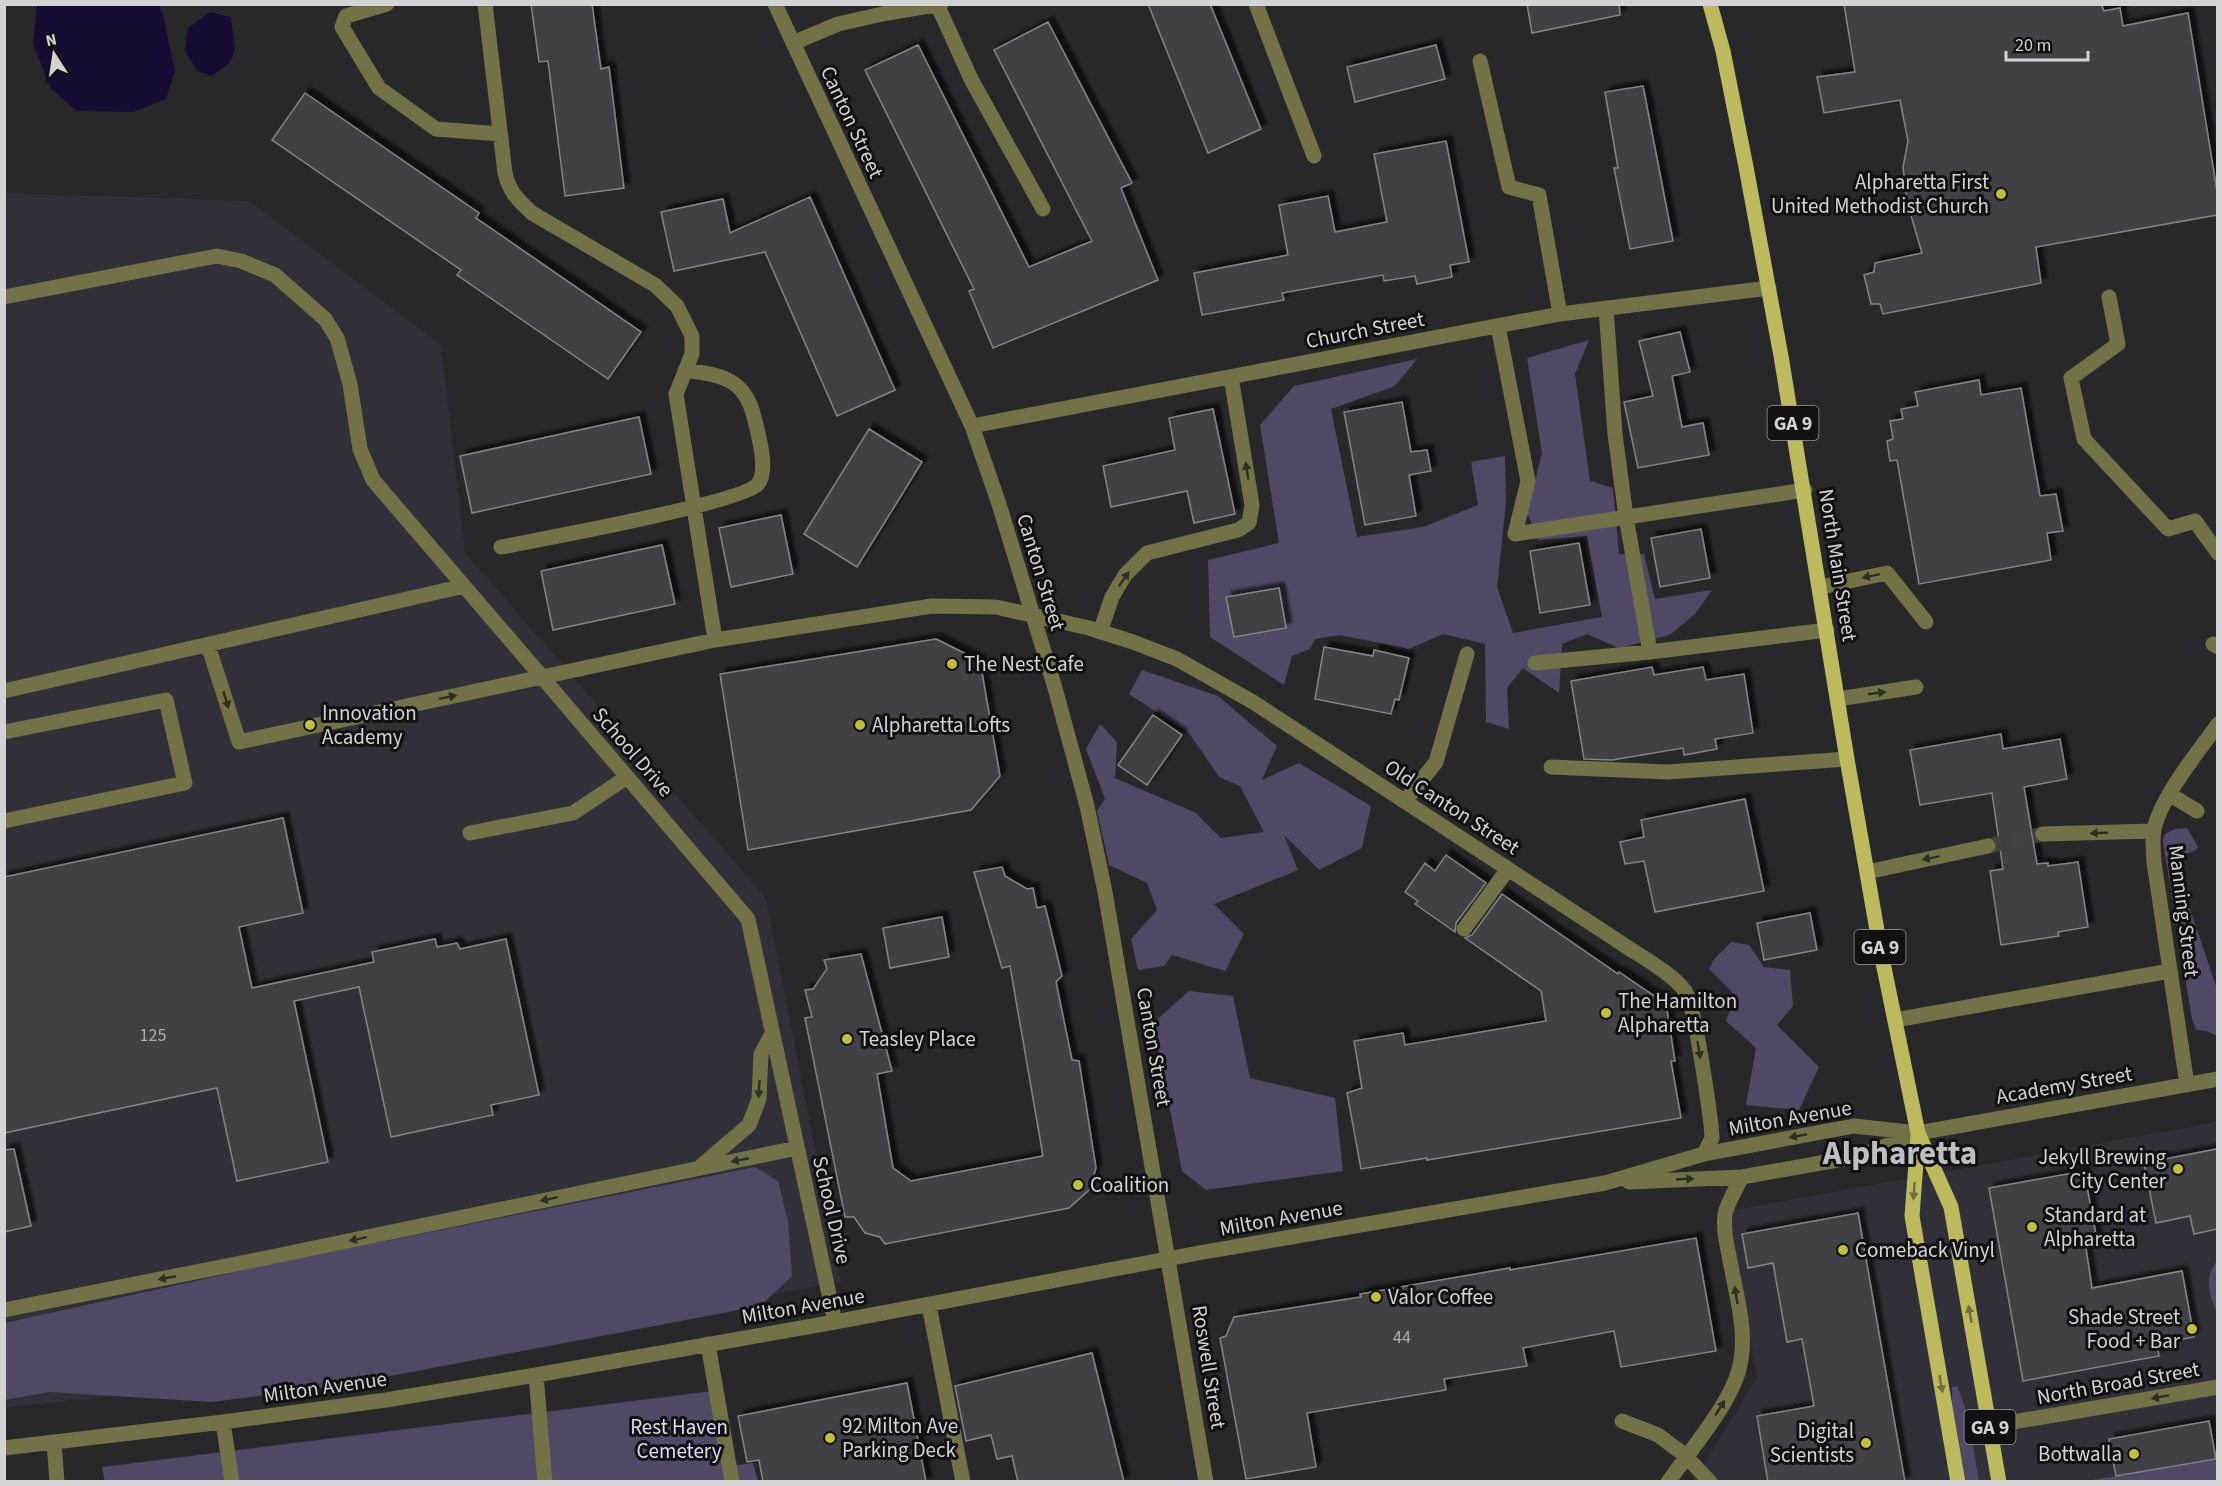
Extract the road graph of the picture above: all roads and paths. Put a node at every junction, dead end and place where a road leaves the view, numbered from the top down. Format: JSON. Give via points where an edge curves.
{"nodes":[{"id":1,"x":387,"y":4,"type":"edge"},
{"id":2,"x":485,"y":4,"type":"edge"},
{"id":3,"x":775,"y":4,"type":"edge"},
{"id":4,"x":941,"y":4,"type":"edge"},
{"id":5,"x":1256,"y":4,"type":"edge"},
{"id":6,"x":1710,"y":4,"type":"edge"},
{"id":7,"x":937,"y":5,"type":"edge"},
{"id":8,"x":792,"y":43,"type":"junction"},
{"id":9,"x":1480,"y":61,"type":"dead end"},
{"id":10,"x":500,"y":134,"type":"junction"},
{"id":11,"x":1314,"y":156,"type":"dead end"},
{"id":12,"x":1043,"y":209,"type":"dead end"},
{"id":13,"x":1769,"y":288,"type":"junction"},
{"id":14,"x":4,"y":297,"type":"edge"},
{"id":15,"x":2109,"y":297,"type":"dead end"},
{"id":16,"x":1606,"y":308,"type":"junction"},
{"id":17,"x":1560,"y":314,"type":"junction"},
{"id":18,"x":1498,"y":326,"type":"junction"},
{"id":19,"x":685,"y":370,"type":"junction"},
{"id":20,"x":1231,"y":377,"type":"junction"},
{"id":21,"x":972,"y":426,"type":"junction"},
{"id":22,"x":1804,"y":490,"type":"junction"},
{"id":23,"x":694,"y":506,"type":"junction"},
{"id":24,"x":1626,"y":517,"type":"junction"},
{"id":25,"x":501,"y":547,"type":"dead end"},
{"id":26,"x":2217,"y":553,"type":"edge"},
{"id":27,"x":464,"y":586,"type":"junction"},
{"id":28,"x":1821,"y":587,"type":"junction"},
{"id":29,"x":1032,"y":615,"type":"junction"},
{"id":30,"x":1926,"y":622,"type":"dead end"},
{"id":31,"x":1827,"y":630,"type":"junction"},
{"id":32,"x":1100,"y":632,"type":"junction"},
{"id":33,"x":715,"y":640,"type":"junction"},
{"id":34,"x":208,"y":645,"type":"junction"},
{"id":35,"x":1650,"y":652,"type":"junction"},
{"id":36,"x":1467,"y":654,"type":"dead end"},
{"id":37,"x":1535,"y":663,"type":"dead end"},
{"id":38,"x":542,"y":677,"type":"junction"},
{"id":39,"x":1916,"y":687,"type":"dead end"},
{"id":40,"x":4,"y":691,"type":"edge"},
{"id":41,"x":1838,"y":699,"type":"junction"},
{"id":42,"x":2217,"y":724,"type":"edge"},
{"id":43,"x":4,"y":732,"type":"edge"},
{"id":44,"x":1847,"y":759,"type":"junction"},
{"id":45,"x":1551,"y":767,"type":"dead end"},
{"id":46,"x":627,"y":777,"type":"junction"},
{"id":47,"x":2169,"y":794,"type":"junction"},
{"id":48,"x":1405,"y":801,"type":"junction"},
{"id":49,"x":2197,"y":811,"type":"dead end"},
{"id":50,"x":4,"y":821,"type":"edge"},
{"id":51,"x":2154,"y":831,"type":"junction"},
{"id":52,"x":470,"y":833,"type":"dead end"},
{"id":53,"x":2043,"y":834,"type":"tunnel mouth"},
{"id":54,"x":1988,"y":846,"type":"tunnel mouth"},
{"id":55,"x":1508,"y":869,"type":"junction"},
{"id":56,"x":1867,"y":872,"type":"junction"},
{"id":57,"x":1464,"y":929,"type":"dead end"},
{"id":58,"x":2170,"y":971,"type":"junction"},
{"id":59,"x":1895,"y":1020,"type":"junction"},
{"id":60,"x":772,"y":1034,"type":"junction"},
{"id":61,"x":2217,"y":1079,"type":"edge"},
{"id":62,"x":2187,"y":1085,"type":"junction"},
{"id":63,"x":1918,"y":1133,"type":"junction"},
{"id":64,"x":797,"y":1148,"type":"junction"},
{"id":65,"x":1704,"y":1154,"type":"junction"},
{"id":66,"x":699,"y":1168,"type":"junction"},
{"id":67,"x":1742,"y":1177,"type":"junction"},
{"id":68,"x":1605,"y":1183,"type":"junction"},
{"id":69,"x":1168,"y":1259,"type":"junction"},
{"id":70,"x":929,"y":1305,"type":"junction"},
{"id":71,"x":4,"y":1310,"type":"edge"},
{"id":72,"x":836,"y":1322,"type":"junction"},
{"id":73,"x":708,"y":1344,"type":"junction"},
{"id":74,"x":536,"y":1376,"type":"junction"},
{"id":75,"x":2217,"y":1387,"type":"edge"},
{"id":76,"x":1622,"y":1421,"type":"dead end"},
{"id":77,"x":223,"y":1422,"type":"junction"},
{"id":78,"x":1989,"y":1426,"type":"junction"},
{"id":79,"x":54,"y":1442,"type":"junction"},
{"id":80,"x":4,"y":1448,"type":"edge"},
{"id":81,"x":1686,"y":1455,"type":"junction"},
{"id":82,"x":57,"y":1482,"type":"edge"},
{"id":83,"x":232,"y":1482,"type":"edge"},
{"id":84,"x":545,"y":1482,"type":"edge"},
{"id":85,"x":732,"y":1482,"type":"edge"},
{"id":86,"x":963,"y":1482,"type":"edge"},
{"id":87,"x":1206,"y":1482,"type":"edge"},
{"id":88,"x":1668,"y":1482,"type":"edge"},
{"id":89,"x":1710,"y":1482,"type":"edge"},
{"id":90,"x":1958,"y":1482,"type":"edge"},
{"id":91,"x":1999,"y":1482,"type":"edge"}],
"edges":[{"from":1,"to":10,"type":"street","via":[[346,16],[342,27],[379,88],[436,129]]},
{"from":2,"to":10,"type":"street"},
{"from":3,"to":8,"type":"street","name":"Canton Street"},
{"from":4,"to":7,"type":"street"},
{"from":5,"to":11,"type":"street"},
{"from":6,"to":13,"type":"main road","name":"North Main Street","number":"GA 9"},
{"from":7,"to":8,"type":"street","via":[[838,24]]},
{"from":7,"to":12,"type":"street","via":[[971,79]]},
{"from":8,"to":21,"type":"street","name":"Canton Street"},
{"from":9,"to":17,"type":"street","via":[[1509,187],[1539,195]]},
{"from":10,"to":19,"type":"street","via":[[509,189],[517,199],[532,213],[655,285],[677,306],[692,336],[692,354]]},
{"from":13,"to":16,"type":"street","name":"Church Street"},
{"from":13,"to":22,"type":"main road","name":"North Main Street","number":"GA 9"},
{"from":14,"to":27,"type":"street","name":"School Drive","via":[[217,256],[275,274],[325,319],[337,338],[350,384],[360,449],[373,480]]},
{"from":15,"to":26,"type":"street","via":[[2118,344],[2071,378],[2084,439],[2168,529],[2195,521]]},
{"from":16,"to":17,"type":"street","name":"Church Street"},
{"from":16,"to":24,"type":"street","via":[[1615,434]]},
{"from":17,"to":18,"type":"street","name":"Church Street"},
{"from":18,"to":20,"type":"street","name":"Church Street"},
{"from":18,"to":24,"type":"street","via":[[1528,481],[1515,534]]},
{"from":19,"to":23,"type":"street","via":[[676,394]]},
{"from":19,"to":23,"type":"street","via":[[720,375],[734,382],[749,400],[764,470],[759,483],[750,491]]},
{"from":20,"to":21,"type":"street","name":"Church Street"},
{"from":32,"to":20,"type":"street","one_way":true,"via":[[1112,597],[1125,575],[1147,553],[1238,530],[1249,523],[1252,505]]},
{"from":21,"to":29,"type":"street","name":"Canton Street"},
{"from":22,"to":24,"type":"street"},
{"from":22,"to":28,"type":"main road","name":"North Main Street","number":"GA 9"},
{"from":23,"to":25,"type":"street"},
{"from":23,"to":33,"type":"street"},
{"from":24,"to":35,"type":"street"},
{"from":27,"to":34,"type":"street"},
{"from":27,"to":38,"type":"street","name":"School Drive"},
{"from":30,"to":28,"type":"street","one_way":true,"via":[[1887,573]]},
{"from":28,"to":31,"type":"main road","name":"North Main Street","number":"GA 9"},
{"from":29,"to":32,"type":"street","name":"Old Canton Street"},
{"from":29,"to":33,"type":"street","via":[[996,607],[932,606]]},
{"from":29,"to":69,"type":"street","name":"Canton Street","via":[[1087,806]]},
{"from":31,"to":35,"type":"street"},
{"from":31,"to":41,"type":"main road","name":"North Main Street","number":"GA 9"},
{"from":32,"to":48,"type":"street","name":"Old Canton Street","via":[[1186,664],[1253,702]]},
{"from":33,"to":38,"type":"street"},
{"from":34,"to":38,"type":"street","one_way":true,"via":[[239,742]]},
{"from":34,"to":40,"type":"street"},
{"from":35,"to":37,"type":"street"},
{"from":36,"to":48,"type":"street","via":[[1436,762]]},
{"from":38,"to":46,"type":"street","name":"School Drive"},
{"from":41,"to":39,"type":"street","one_way":true},
{"from":41,"to":44,"type":"main road","name":"North Main Street","number":"GA 9"},
{"from":42,"to":47,"type":"street","name":"Manning Street"},
{"from":43,"to":50,"type":"street","via":[[166,700],[185,783]]},
{"from":44,"to":45,"type":"street","via":[[1668,772]]},
{"from":44,"to":56,"type":"main road","name":"North Main Street","number":"GA 9"},
{"from":46,"to":52,"type":"street","via":[[573,813]]},
{"from":46,"to":60,"type":"street","name":"School Drive","via":[[748,919]]},
{"from":47,"to":49,"type":"street"},
{"from":47,"to":51,"type":"street","name":"Manning Street"},
{"from":48,"to":55,"type":"street","name":"Old Canton Street"},
{"from":51,"to":53,"type":"street","one_way":true},
{"from":51,"to":58,"type":"street","name":"Manning Street","via":[[2154,862]]},
{"from":54,"to":56,"type":"street","one_way":true},
{"from":55,"to":57,"type":"street"},
{"from":55,"to":65,"type":"street","name":"Old Canton Street","one_way":true,"via":[[1668,975],[1686,993],[1711,1124],[1712,1138]]},
{"from":56,"to":59,"type":"main road","name":"North Main Street","number":"GA 9"},
{"from":58,"to":59,"type":"street"},
{"from":58,"to":62,"type":"street","name":"Manning Street"},
{"from":59,"to":63,"type":"main road","name":"North Main Street","number":"GA 9"},
{"from":60,"to":64,"type":"street","name":"School Drive"},
{"from":60,"to":66,"type":"street","one_way":true,"via":[[761,1054],[759,1099],[749,1125]]},
{"from":61,"to":62,"type":"street","name":"Academy Street"},
{"from":62,"to":63,"type":"street","name":"Academy Street"},
{"from":63,"to":65,"type":"street","name":"Milton Avenue","one_way":true,"via":[[1854,1126]]},
{"from":63,"to":67,"type":"street","name":"Milton Avenue","via":[[1860,1156]]},
{"from":78,"to":63,"type":"main road","number":"GA 9","one_way":true,"via":[[1951,1207]]},
{"from":63,"to":90,"type":"main road","number":"GA 9","one_way":true,"via":[[1912,1216]]},
{"from":64,"to":66,"type":"street","one_way":true},
{"from":64,"to":72,"type":"street","name":"School Drive"},
{"from":65,"to":68,"type":"street","name":"Milton Avenue"},
{"from":66,"to":71,"type":"street","one_way":true},
{"from":68,"to":67,"type":"street","name":"Milton Avenue","one_way":true},
{"from":81,"to":67,"type":"street","one_way":true,"via":[[1730,1392],[1739,1371],[1742,1330],[1725,1224],[1728,1204]]},
{"from":68,"to":69,"type":"street","name":"Milton Avenue"},
{"from":69,"to":70,"type":"street","name":"Milton Avenue"},
{"from":69,"to":87,"type":"street","name":"Roswell Street"},
{"from":70,"to":72,"type":"street","name":"Milton Avenue"},
{"from":70,"to":86,"type":"street"},
{"from":72,"to":73,"type":"street","name":"Milton Avenue"},
{"from":73,"to":74,"type":"street","name":"Milton Avenue"},
{"from":73,"to":85,"type":"street"},
{"from":74,"to":77,"type":"street","name":"Milton Avenue"},
{"from":74,"to":84,"type":"street"},
{"from":75,"to":78,"type":"street","name":"North Broad Street","one_way":true},
{"from":76,"to":81,"type":"street","via":[[1658,1435]]},
{"from":77,"to":79,"type":"street","name":"Milton Avenue"},
{"from":77,"to":83,"type":"street"},
{"from":78,"to":91,"type":"main road","number":"GA 9"},
{"from":79,"to":80,"type":"street","name":"Milton Avenue"},
{"from":79,"to":82,"type":"street"},
{"from":81,"to":88,"type":"street"},
{"from":81,"to":89,"type":"street"}]}
